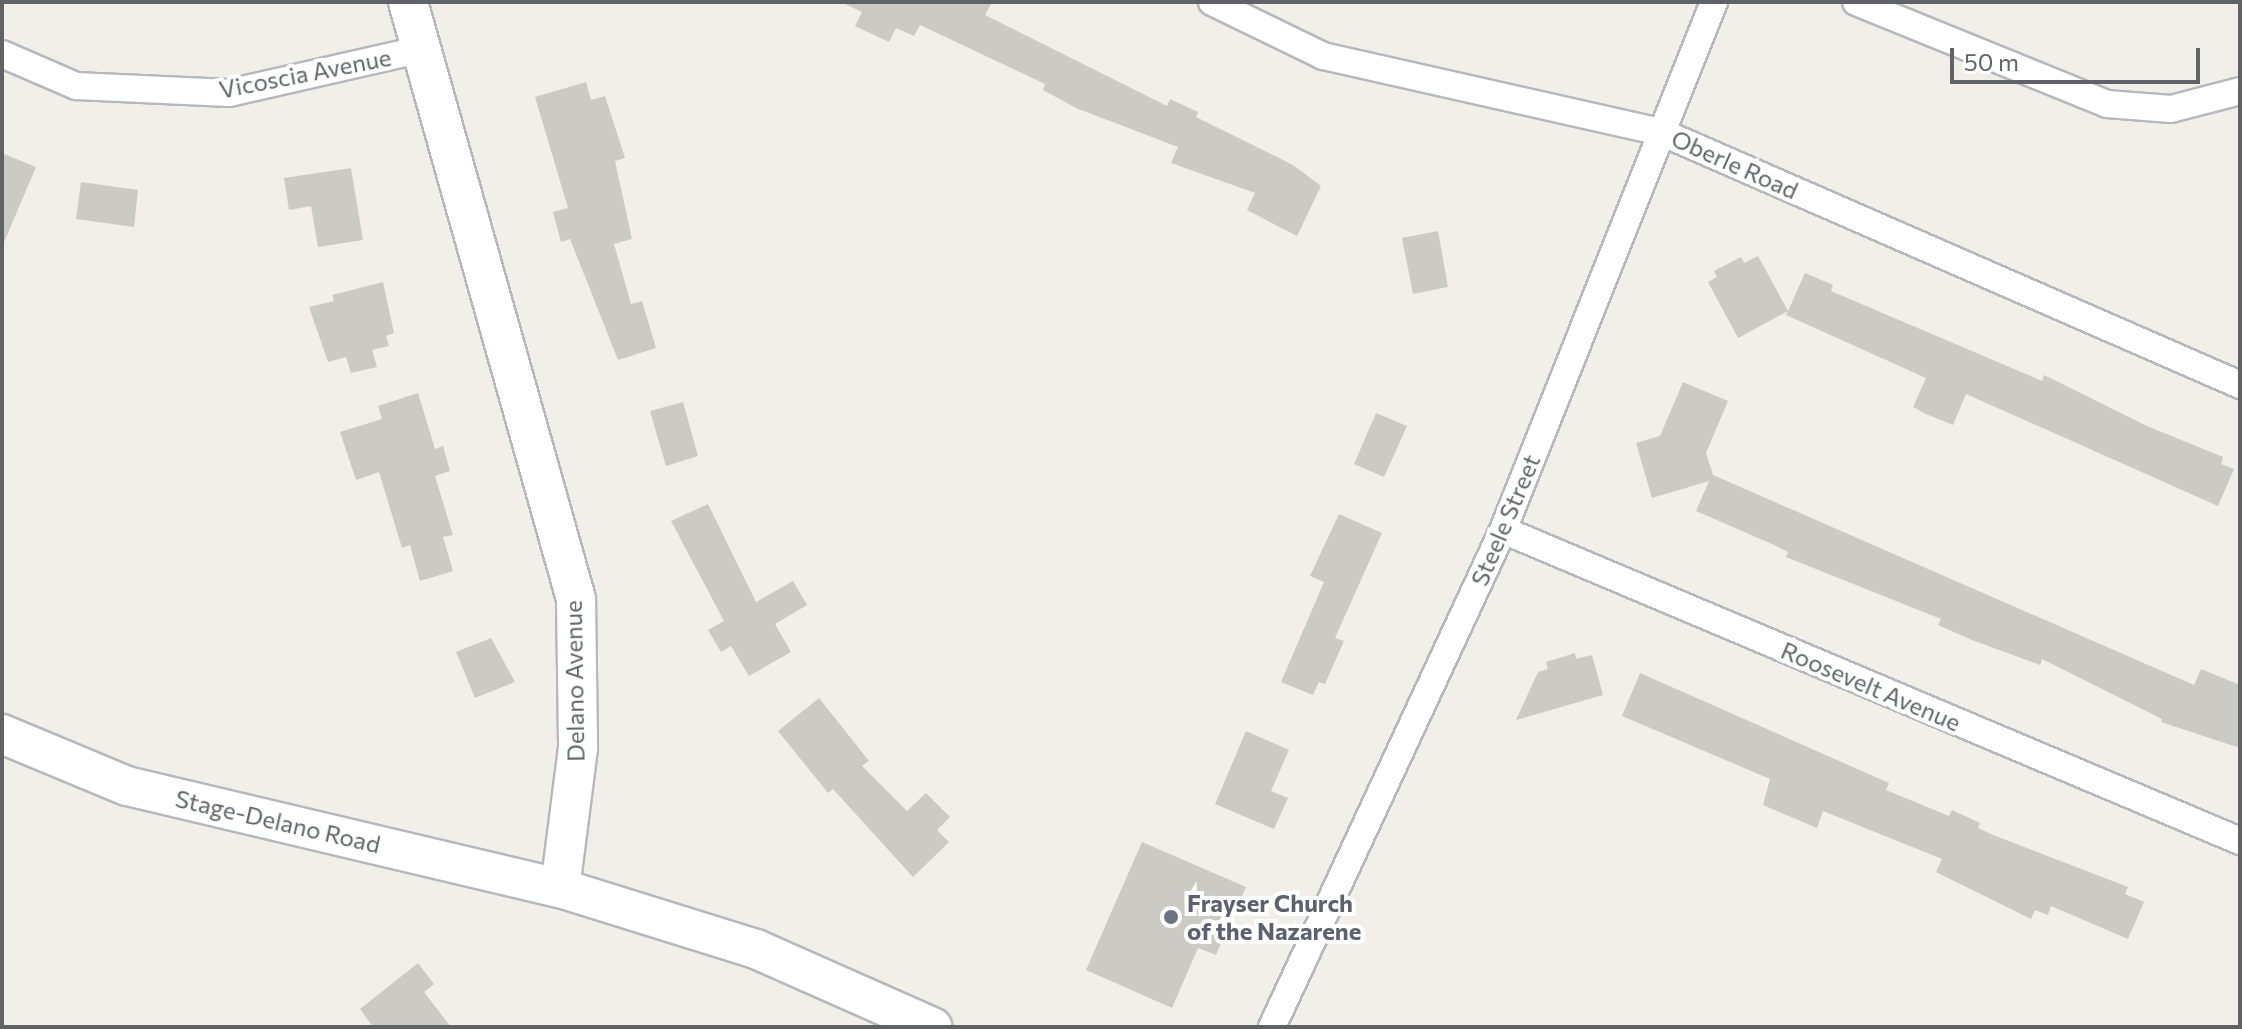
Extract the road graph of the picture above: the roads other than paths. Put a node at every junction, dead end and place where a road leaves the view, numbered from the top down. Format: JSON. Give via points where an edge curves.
{"nodes":[{"id":1,"x":408,"y":2,"type":"edge"},
{"id":2,"x":1212,"y":2,"type":"edge"},
{"id":3,"x":1714,"y":2,"type":"edge"},
{"id":4,"x":1856,"y":2,"type":"edge"},
{"id":5,"x":422,"y":49,"type":"junction"},
{"id":6,"x":2,"y":54,"type":"edge"},
{"id":7,"x":2240,"y":91,"type":"edge"},
{"id":8,"x":1661,"y":132,"type":"junction"},
{"id":9,"x":2240,"y":385,"type":"edge"},
{"id":10,"x":1503,"y":530,"type":"junction"},
{"id":11,"x":2,"y":734,"type":"edge"},
{"id":12,"x":2240,"y":841,"type":"edge"},
{"id":13,"x":560,"y":888,"type":"junction"},
{"id":14,"x":932,"y":1027,"type":"edge"},
{"id":15,"x":1272,"y":1027,"type":"edge"}],
"edges":[{"from":1,"to":5,"type":"main road","name":"Delano Avenue"},
{"from":2,"to":8,"type":"street","name":"Oberle Road","via":[[1323,56]]},
{"from":3,"to":8,"type":"street","name":"Steele Street"},
{"from":4,"to":7,"type":"street","via":[[2107,104],[2171,109]]},
{"from":5,"to":6,"type":"street","name":"Vicoscia Avenue","via":[[229,93],[76,86]]},
{"from":5,"to":13,"type":"main road","name":"Delano Avenue","via":[[576,599],[578,748]]},
{"from":8,"to":9,"type":"street","name":"Oberle Road"},
{"from":8,"to":10,"type":"street","name":"Steele Street"},
{"from":10,"to":12,"type":"street","name":"Roosevelt Avenue"},
{"from":10,"to":15,"type":"street","name":"Steele Street"},
{"from":11,"to":13,"type":"main road","name":"Stage-Delano Road","via":[[127,786]]},
{"from":13,"to":14,"type":"main road","via":[[756,949]]}]}
